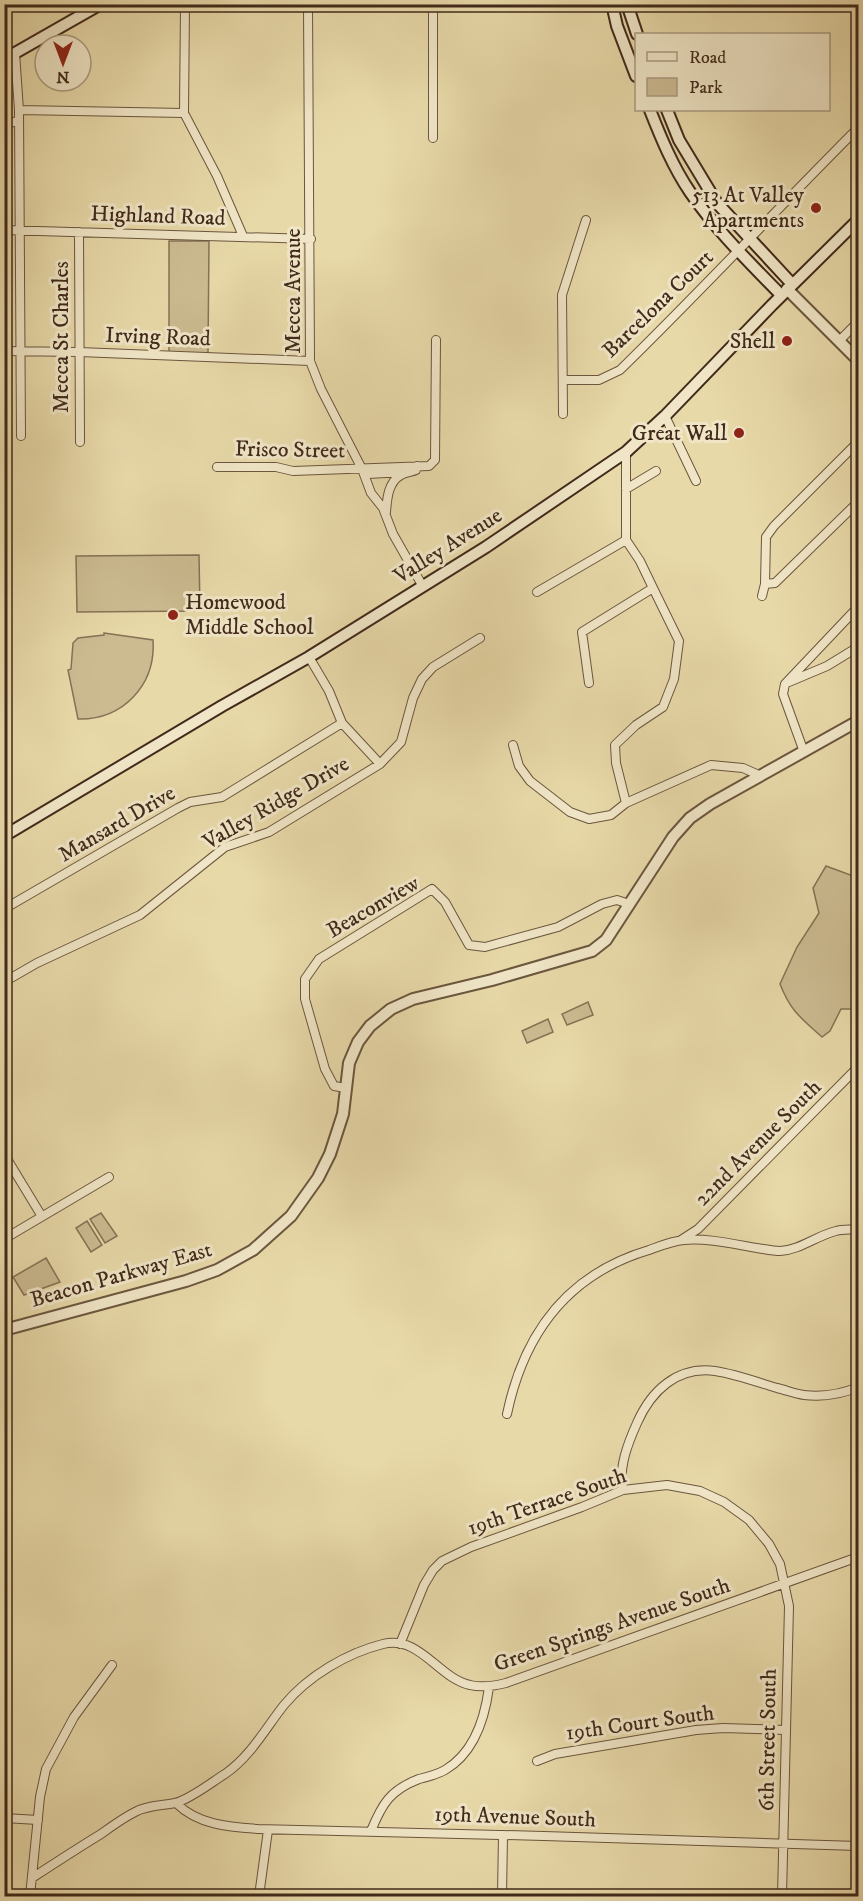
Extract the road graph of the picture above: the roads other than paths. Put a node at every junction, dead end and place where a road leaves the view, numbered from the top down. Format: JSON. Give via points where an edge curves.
{"nodes":[{"id":1,"x":101,"y":4,"type":"edge"},
{"id":2,"x":185,"y":4,"type":"edge"},
{"id":3,"x":309,"y":4,"type":"edge"},
{"id":4,"x":433,"y":4,"type":"edge"},
{"id":5,"x":612,"y":4,"type":"edge"},
{"id":6,"x":627,"y":4,"type":"edge"},
{"id":7,"x":637,"y":33,"type":"edge"},
{"id":8,"x":10,"y":55,"type":"edge"},
{"id":9,"x":635,"y":73,"type":"edge"},
{"id":10,"x":19,"y":110,"type":"junction"},
{"id":11,"x":650,"y":111,"type":"edge"},
{"id":12,"x":667,"y":111,"type":"edge"},
{"id":13,"x":184,"y":113,"type":"junction"},
{"id":14,"x":18,"y":121,"type":"junction"},
{"id":15,"x":4,"y":124,"type":"edge"},
{"id":16,"x":858,"y":128,"type":"edge"},
{"id":17,"x":432,"y":138,"type":"dead end"},
{"id":18,"x":586,"y":220,"type":"dead end"},
{"id":19,"x":858,"y":220,"type":"edge"},
{"id":20,"x":4,"y":230,"type":"edge"},
{"id":21,"x":19,"y":231,"type":"junction"},
{"id":22,"x":79,"y":232,"type":"junction"},
{"id":23,"x":243,"y":236,"type":"junction"},
{"id":24,"x":749,"y":238,"type":"junction"},
{"id":25,"x":311,"y":239,"type":"junction"},
{"id":26,"x":738,"y":249,"type":"junction"},
{"id":27,"x":787,"y":290,"type":"junction"},
{"id":28,"x":858,"y":322,"type":"edge"},
{"id":29,"x":436,"y":340,"type":"dead end"},
{"id":30,"x":838,"y":341,"type":"junction"},
{"id":31,"x":4,"y":351,"type":"edge"},
{"id":32,"x":19,"y":352,"type":"junction"},
{"id":33,"x":79,"y":352,"type":"junction"},
{"id":34,"x":858,"y":360,"type":"edge"},
{"id":35,"x":310,"y":361,"type":"junction"},
{"id":36,"x":563,"y":380,"type":"junction"},
{"id":37,"x":563,"y":414,"type":"dead end"},
{"id":38,"x":665,"y":416,"type":"junction"},
{"id":39,"x":21,"y":436,"type":"dead end"},
{"id":40,"x":80,"y":442,"type":"dead end"},
{"id":41,"x":858,"y":442,"type":"edge"},
{"id":42,"x":626,"y":452,"type":"junction"},
{"id":43,"x":217,"y":467,"type":"dead end"},
{"id":44,"x":362,"y":469,"type":"junction"},
{"id":45,"x":415,"y":469,"type":"junction"},
{"id":46,"x":656,"y":471,"type":"dead end"},
{"id":47,"x":696,"y":481,"type":"dead end"},
{"id":48,"x":626,"y":489,"type":"junction"},
{"id":49,"x":858,"y":502,"type":"edge"},
{"id":50,"x":386,"y":516,"type":"junction"},
{"id":51,"x":626,"y":540,"type":"junction"},
{"id":52,"x":765,"y":584,"type":"junction"},
{"id":53,"x":422,"y":585,"type":"junction"},
{"id":54,"x":653,"y":588,"type":"junction"},
{"id":55,"x":537,"y":592,"type":"dead end"},
{"id":56,"x":762,"y":596,"type":"dead end"},
{"id":57,"x":858,"y":607,"type":"edge"},
{"id":58,"x":480,"y":638,"type":"dead end"},
{"id":59,"x":858,"y":646,"type":"edge"},
{"id":60,"x":309,"y":657,"type":"junction"},
{"id":61,"x":589,"y":683,"type":"dead end"},
{"id":62,"x":785,"y":684,"type":"junction"},
{"id":63,"x":858,"y":721,"type":"edge"},
{"id":64,"x":342,"y":723,"type":"junction"},
{"id":65,"x":513,"y":745,"type":"dead end"},
{"id":66,"x":804,"y":752,"type":"junction"},
{"id":67,"x":380,"y":764,"type":"junction"},
{"id":68,"x":761,"y":776,"type":"junction"},
{"id":69,"x":626,"y":803,"type":"junction"},
{"id":70,"x":4,"y":836,"type":"edge"},
{"id":71,"x":629,"y":904,"type":"junction"},
{"id":72,"x":4,"y":909,"type":"edge"},
{"id":73,"x":4,"y":982,"type":"edge"},
{"id":74,"x":858,"y":1068,"type":"edge"},
{"id":75,"x":346,"y":1088,"type":"junction"},
{"id":76,"x":4,"y":1154,"type":"edge"},
{"id":77,"x":110,"y":1177,"type":"dead end"},
{"id":78,"x":41,"y":1215,"type":"junction"},
{"id":79,"x":858,"y":1229,"type":"edge"},
{"id":80,"x":4,"y":1239,"type":"edge"},
{"id":81,"x":681,"y":1240,"type":"junction"},
{"id":82,"x":4,"y":1330,"type":"edge"},
{"id":83,"x":858,"y":1387,"type":"edge"},
{"id":84,"x":507,"y":1414,"type":"dead end"},
{"id":85,"x":623,"y":1490,"type":"junction"},
{"id":86,"x":858,"y":1557,"type":"edge"},
{"id":87,"x":785,"y":1584,"type":"junction"},
{"id":88,"x":400,"y":1644,"type":"junction"},
{"id":89,"x":112,"y":1665,"type":"dead end"},
{"id":90,"x":489,"y":1687,"type":"junction"},
{"id":91,"x":786,"y":1730,"type":"junction"},
{"id":92,"x":537,"y":1761,"type":"dead end"},
{"id":93,"x":176,"y":1803,"type":"junction"},
{"id":94,"x":4,"y":1818,"type":"edge"},
{"id":95,"x":38,"y":1821,"type":"junction"},
{"id":96,"x":268,"y":1830,"type":"junction"},
{"id":97,"x":371,"y":1832,"type":"junction"},
{"id":98,"x":503,"y":1835,"type":"junction"},
{"id":99,"x":784,"y":1844,"type":"junction"},
{"id":100,"x":858,"y":1846,"type":"edge"},
{"id":101,"x":32,"y":1878,"type":"junction"},
{"id":102,"x":30,"y":1896,"type":"edge"},
{"id":103,"x":44,"y":1896,"type":"edge"},
{"id":104,"x":259,"y":1896,"type":"edge"},
{"id":105,"x":502,"y":1896,"type":"edge"},
{"id":106,"x":782,"y":1896,"type":"edge"}],
"edges":[{"from":1,"to":8,"type":"main road"},
{"from":2,"to":13,"type":"street"},
{"from":3,"to":25,"type":"street","name":"Mecca Avenue"},
{"from":4,"to":17,"type":"street"},
{"from":5,"to":9,"type":"main road"},
{"from":6,"to":7,"type":"main road"},
{"from":8,"to":10,"type":"street"},
{"from":10,"to":13,"type":"street"},
{"from":10,"to":14,"type":"street"},
{"from":11,"to":26,"type":"main road","via":[[671,160],[689,190]]},
{"from":12,"to":24,"type":"main road","via":[[679,140],[717,202]]},
{"from":13,"to":23,"type":"street"},
{"from":14,"to":15,"type":"street"},
{"from":14,"to":21,"type":"street"},
{"from":16,"to":24,"type":"street","name":"Barcelona Court"},
{"from":18,"to":36,"type":"street","via":[[562,295]]},
{"from":19,"to":27,"type":"main road","name":"Valley Avenue"},
{"from":20,"to":21,"type":"street","name":"Highland Road"},
{"from":21,"to":22,"type":"street","name":"Highland Road"},
{"from":21,"to":32,"type":"street"},
{"from":22,"to":23,"type":"street","name":"Highland Road"},
{"from":22,"to":33,"type":"street","name":"Mecca St Charles"},
{"from":23,"to":25,"type":"street","name":"Highland Road"},
{"from":24,"to":26,"type":"street","name":"Barcelona Court"},
{"from":24,"to":27,"type":"main road"},
{"from":25,"to":35,"type":"street","name":"Mecca Avenue"},
{"from":26,"to":27,"type":"main road"},
{"from":26,"to":36,"type":"street","name":"Barcelona Court","via":[[620,370],[599,380]]},
{"from":27,"to":30,"type":"main road"},
{"from":27,"to":38,"type":"main road","name":"Valley Avenue"},
{"from":28,"to":30,"type":"street"},
{"from":29,"to":45,"type":"street","via":[[435,460],[429,466]]},
{"from":30,"to":34,"type":"main road"},
{"from":31,"to":32,"type":"street","name":"Irving Road"},
{"from":32,"to":33,"type":"street","name":"Irving Road"},
{"from":32,"to":39,"type":"street"},
{"from":33,"to":35,"type":"street","name":"Irving Road"},
{"from":33,"to":40,"type":"street","name":"Mecca St Charles"},
{"from":35,"to":44,"type":"street","name":"Mecca Avenue"},
{"from":36,"to":37,"type":"street"},
{"from":38,"to":42,"type":"main road","name":"Valley Avenue"},
{"from":38,"to":47,"type":"street"},
{"from":41,"to":52,"type":"street","via":[[766,537]]},
{"from":42,"to":48,"type":"street"},
{"from":42,"to":53,"type":"main road","name":"Valley Avenue","via":[[486,547]]},
{"from":43,"to":44,"type":"street","name":"Frisco Street"},
{"from":44,"to":45,"type":"street","name":"Frisco Street","via":[[368,474]]},
{"from":44,"to":50,"type":"street","name":"Mecca Avenue"},
{"from":45,"to":50,"type":"street","via":[[392,484]]},
{"from":46,"to":48,"type":"street"},
{"from":48,"to":51,"type":"street"},
{"from":49,"to":52,"type":"street","via":[[775,583]]},
{"from":50,"to":53,"type":"street","name":"Mecca Avenue"},
{"from":51,"to":54,"type":"street"},
{"from":51,"to":55,"type":"street"},
{"from":52,"to":56,"type":"street"},
{"from":53,"to":60,"type":"main road","name":"Valley Avenue"},
{"from":54,"to":61,"type":"street","via":[[582,632]]},
{"from":54,"to":69,"type":"street","via":[[678,641],[674,679],[663,707],[615,745]]},
{"from":57,"to":62,"type":"street"},
{"from":58,"to":67,"type":"street","name":"Valley Ridge Drive","via":[[433,667],[422,679],[401,742]]},
{"from":59,"to":62,"type":"street","via":[[827,666]]},
{"from":60,"to":64,"type":"street","name":"Valley Ridge Drive"},
{"from":60,"to":70,"type":"main road","name":"Valley Avenue"},
{"from":62,"to":66,"type":"street","via":[[783,694]]},
{"from":63,"to":66,"type":"main road","name":"Beacon Parkway East"},
{"from":64,"to":67,"type":"street","name":"Valley Ridge Drive"},
{"from":64,"to":72,"type":"street","name":"Mansard Drive","via":[[222,797],[178,808]]},
{"from":65,"to":69,"type":"street","via":[[519,766],[530,781],[570,812],[589,819],[611,815]]},
{"from":66,"to":68,"type":"main road","name":"Beacon Parkway East"},
{"from":67,"to":73,"type":"street","name":"Valley Ridge Drive","via":[[269,832],[225,847],[140,915]]},
{"from":68,"to":69,"type":"street","via":[[743,768],[711,765]]},
{"from":68,"to":71,"type":"main road","name":"Beacon Parkway East","via":[[690,818]]},
{"from":71,"to":75,"type":"main road","name":"Beacon Parkway East","via":[[606,940],[592,951],[412,999],[391,1009],[358,1042],[349,1063]]},
{"from":71,"to":75,"type":"street","name":"Beaconview","via":[[617,900],[602,904],[558,927],[485,947],[469,945],[445,902],[432,889],[319,959],[305,979],[305,999],[324,1069],[334,1086]]},
{"from":74,"to":81,"type":"street","name":"22nd Avenue South","via":[[698,1229]]},
{"from":75,"to":82,"type":"main road","name":"Beacon Parkway East","via":[[343,1114],[318,1178],[291,1216],[253,1250],[217,1270],[186,1281]]},
{"from":76,"to":78,"type":"street"},
{"from":77,"to":78,"type":"street"},
{"from":78,"to":80,"type":"street"},
{"from":79,"to":81,"type":"street","via":[[835,1231],[779,1251]]},
{"from":81,"to":84,"type":"street","via":[[624,1257],[566,1297],[527,1352]]},
{"from":83,"to":85,"type":"street","via":[[832,1395],[803,1395],[715,1371],[693,1371],[673,1379],[655,1392],[629,1440],[620,1478]]},
{"from":85,"to":87,"type":"street","name":"19th Terrace South","via":[[667,1485],[700,1491],[724,1502],[749,1520],[769,1544]]},
{"from":85,"to":88,"type":"street","name":"19th Terrace South","via":[[442,1561],[424,1584]]},
{"from":86,"to":87,"type":"street","name":"Green Springs Avenue South"},
{"from":87,"to":90,"type":"street","name":"Green Springs Avenue South"},
{"from":87,"to":91,"type":"street","name":"6th Street South","via":[[789,1606]]},
{"from":88,"to":90,"type":"street","name":"Green Springs Avenue South","via":[[424,1653],[449,1676],[470,1685]]},
{"from":88,"to":93,"type":"street","via":[[363,1651],[317,1675],[286,1703],[248,1754],[228,1772]]},
{"from":89,"to":95,"type":"street","via":[[74,1717],[46,1769]]},
{"from":90,"to":97,"type":"street","via":[[484,1716],[460,1758],[444,1771],[396,1791],[381,1808]]},
{"from":91,"to":92,"type":"street","name":"19th Court South","via":[[686,1731],[555,1754]]},
{"from":91,"to":99,"type":"street","name":"6th Street South"},
{"from":93,"to":96,"type":"street","name":"19th Avenue South","via":[[199,1819],[223,1826]]},
{"from":93,"to":101,"type":"street","via":[[135,1811]]},
{"from":94,"to":95,"type":"street"},
{"from":95,"to":101,"type":"street"},
{"from":96,"to":97,"type":"street","name":"19th Avenue South"},
{"from":96,"to":104,"type":"street"},
{"from":97,"to":98,"type":"street","name":"19th Avenue South"},
{"from":98,"to":99,"type":"street","name":"19th Avenue South"},
{"from":98,"to":105,"type":"street"},
{"from":99,"to":100,"type":"street","name":"19th Avenue South"},
{"from":99,"to":106,"type":"street","name":"6th Street South"},
{"from":101,"to":102,"type":"street"},
{"from":102,"to":103,"type":"street"}]}
